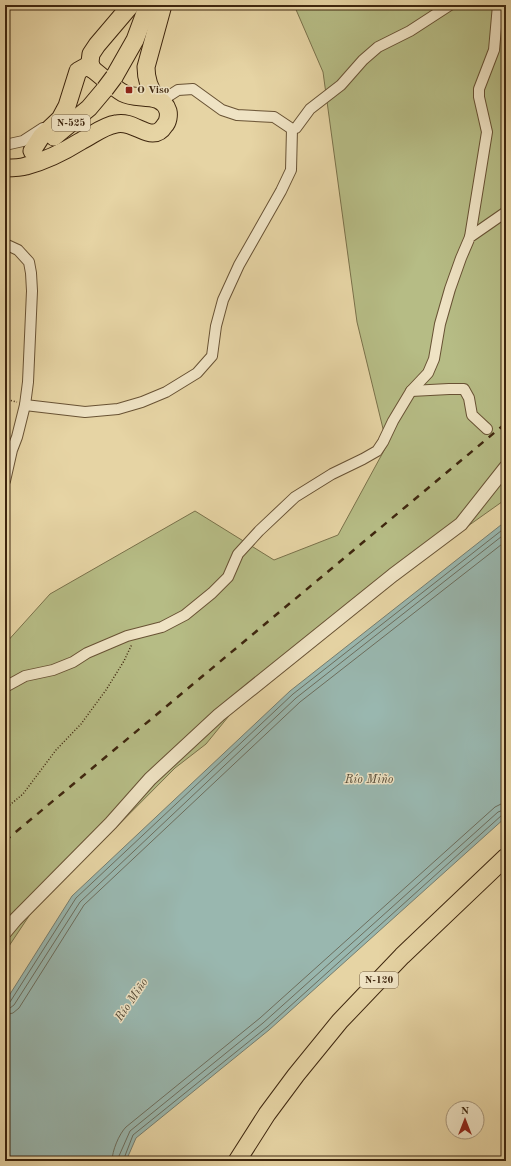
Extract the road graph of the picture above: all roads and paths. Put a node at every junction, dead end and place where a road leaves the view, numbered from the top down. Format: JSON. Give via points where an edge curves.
{"nodes":[{"id":1,"x":131,"y":5,"type":"edge"},
{"id":2,"x":148,"y":5,"type":"edge"},
{"id":3,"x":163,"y":5,"type":"edge"},
{"id":4,"x":450,"y":5,"type":"edge"},
{"id":5,"x":498,"y":5,"type":"edge"},
{"id":6,"x":90,"y":68,"type":"junction"},
{"id":7,"x":123,"y":93,"type":"junction"},
{"id":8,"x":155,"y":99,"type":"junction"},
{"id":9,"x":134,"y":120,"type":"junction"},
{"id":10,"x":292,"y":129,"type":"junction"},
{"id":11,"x":5,"y":145,"type":"edge"},
{"id":12,"x":32,"y":152,"type":"junction"},
{"id":13,"x":5,"y":165,"type":"edge"},
{"id":14,"x":5,"y":168,"type":"edge"},
{"id":15,"x":506,"y":212,"type":"edge"},
{"id":16,"x":470,"y":237,"type":"junction"},
{"id":17,"x":5,"y":244,"type":"edge"},
{"id":18,"x":411,"y":391,"type":"junction"},
{"id":19,"x":5,"y":399,"type":"edge"},
{"id":20,"x":25,"y":405,"type":"junction"},
{"id":21,"x":487,"y":429,"type":"dead end"},
{"id":22,"x":506,"y":467,"type":"edge"},
{"id":23,"x":5,"y":481,"type":"edge"},
{"id":24,"x":136,"y":634,"type":"junction"},
{"id":25,"x":5,"y":688,"type":"edge"},
{"id":26,"x":5,"y":809,"type":"edge"},
{"id":27,"x":506,"y":857,"type":"edge"},
{"id":28,"x":5,"y":932,"type":"edge"},
{"id":29,"x":266,"y":1114,"type":"junction"},
{"id":30,"x":237,"y":1161,"type":"edge"},
{"id":31,"x":243,"y":1161,"type":"edge"}],
"edges":[{"from":1,"to":6,"type":"highway","via":[[91,54]]},
{"from":2,"to":12,"type":"highway","number":"N-525","via":[[136,40],[109,83],[89,108]]},
{"from":3,"to":8,"type":"highway","via":[[146,67],[148,83]]},
{"from":4,"to":10,"type":"street","via":[[410,31],[378,47],[341,85],[310,109],[296,128]]},
{"from":5,"to":16,"type":"street","via":[[494,50],[478,96],[486,132]]},
{"from":6,"to":7,"type":"highway"},
{"from":6,"to":11,"type":"street","via":[[75,69],[69,78],[63,106],[51,122],[23,141]]},
{"from":6,"to":12,"type":"highway","via":[[78,71],[60,119],[41,137]]},
{"from":7,"to":8,"type":"highway"},
{"from":7,"to":9,"type":"highway"},
{"from":8,"to":9,"type":"highway","via":[[141,100],[135,106]]},
{"from":8,"to":9,"type":"highway","via":[[168,110],[166,125],[160,131],[151,134],[142,132]]},
{"from":8,"to":10,"type":"street","via":[[178,90],[193,89],[222,110],[237,115],[274,117]]},
{"from":9,"to":14,"type":"highway","via":[[112,124],[47,158],[25,166]]},
{"from":10,"to":20,"type":"street","via":[[291,170],[223,300],[212,356],[197,373],[166,392],[118,409],[85,412]]},
{"from":12,"to":13,"type":"highway","number":"N-525"},
{"from":15,"to":16,"type":"street"},
{"from":16,"to":18,"type":"street","via":[[440,324],[434,359],[428,373]]},
{"from":17,"to":20,"type":"street","via":[[18,250],[25,257],[32,273],[30,351]]},
{"from":18,"to":21,"type":"street","via":[[464,389],[469,398],[472,415]]},
{"from":18,"to":24,"type":"street","via":[[376,451],[295,497],[238,554],[228,577],[185,615],[162,627]]},
{"from":19,"to":20,"type":"path"},
{"from":20,"to":23,"type":"street"},
{"from":22,"to":28,"type":"street","via":[[461,524],[393,575],[208,725],[150,779]]},
{"from":24,"to":25,"type":"street","via":[[53,670],[25,676]]},
{"from":24,"to":26,"type":"path","via":[[124,661],[81,724],[56,750],[23,794]]},
{"from":27,"to":29,"type":"highway","number":"N-120","via":[[402,956],[340,1021]]},
{"from":29,"to":30,"type":"highway","number":"N-120"},
{"from":29,"to":31,"type":"highway"}]}
